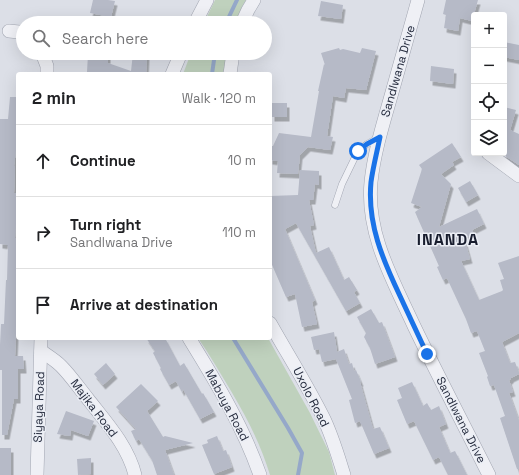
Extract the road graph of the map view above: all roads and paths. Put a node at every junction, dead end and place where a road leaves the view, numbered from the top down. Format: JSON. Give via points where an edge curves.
{"nodes":[{"id":1,"x":207,"y":0,"type":"edge"},
{"id":2,"x":254,"y":0,"type":"edge"},
{"id":3,"x":418,"y":0,"type":"edge"},
{"id":4,"x":199,"y":16,"type":"edge"},
{"id":5,"x":245,"y":16,"type":"edge"},
{"id":6,"x":9,"y":31,"type":"dead end"},
{"id":7,"x":16,"y":32,"type":"edge"},
{"id":8,"x":45,"y":60,"type":"edge"},
{"id":9,"x":178,"y":60,"type":"edge"},
{"id":10,"x":233,"y":60,"type":"edge"},
{"id":11,"x":47,"y":72,"type":"edge"},
{"id":12,"x":173,"y":72,"type":"edge"},
{"id":13,"x":230,"y":72,"type":"edge"},
{"id":14,"x":380,"y":137,"type":"junction"},
{"id":15,"x":492,"y":156,"type":"edge"},
{"id":16,"x":519,"y":176,"type":"edge"},
{"id":17,"x":335,"y":205,"type":"dead end"},
{"id":18,"x":272,"y":326,"type":"edge"},
{"id":19,"x":41,"y":340,"type":"edge"},
{"id":20,"x":190,"y":340,"type":"edge"},
{"id":21,"x":41,"y":351,"type":"junction"},
{"id":22,"x":37,"y":475,"type":"edge"},
{"id":23,"x":135,"y":475,"type":"edge"},
{"id":24,"x":260,"y":475,"type":"edge"},
{"id":25,"x":344,"y":475,"type":"edge"},
{"id":26,"x":489,"y":475,"type":"edge"}],
"edges":[{"from":1,"to":4,"type":"street"},
{"from":2,"to":5,"type":"street"},
{"from":3,"to":14,"type":"street","name":"Sandlwana Drive"},
{"from":6,"to":7,"type":"street"},
{"from":8,"to":11,"type":"street"},
{"from":9,"to":12,"type":"street"},
{"from":10,"to":13,"type":"street"},
{"from":14,"to":17,"type":"lane","via":[[358,151]]},
{"from":14,"to":26,"type":"street","name":"Sandlwana Drive","via":[[371,183],[373,223],[378,244],[427,354]]},
{"from":15,"to":16,"type":"street"},
{"from":18,"to":25,"type":"street","name":"Uxolo Road","via":[[324,418]]},
{"from":19,"to":21,"type":"street","name":"Siyaya Road"},
{"from":20,"to":24,"type":"street","name":"Mabuya Road","via":[[234,415]]},
{"from":21,"to":22,"type":"street","name":"Siyaya Road"},
{"from":21,"to":23,"type":"street","name":"Majika Road","via":[[68,373],[103,418],[128,455]]}]}
